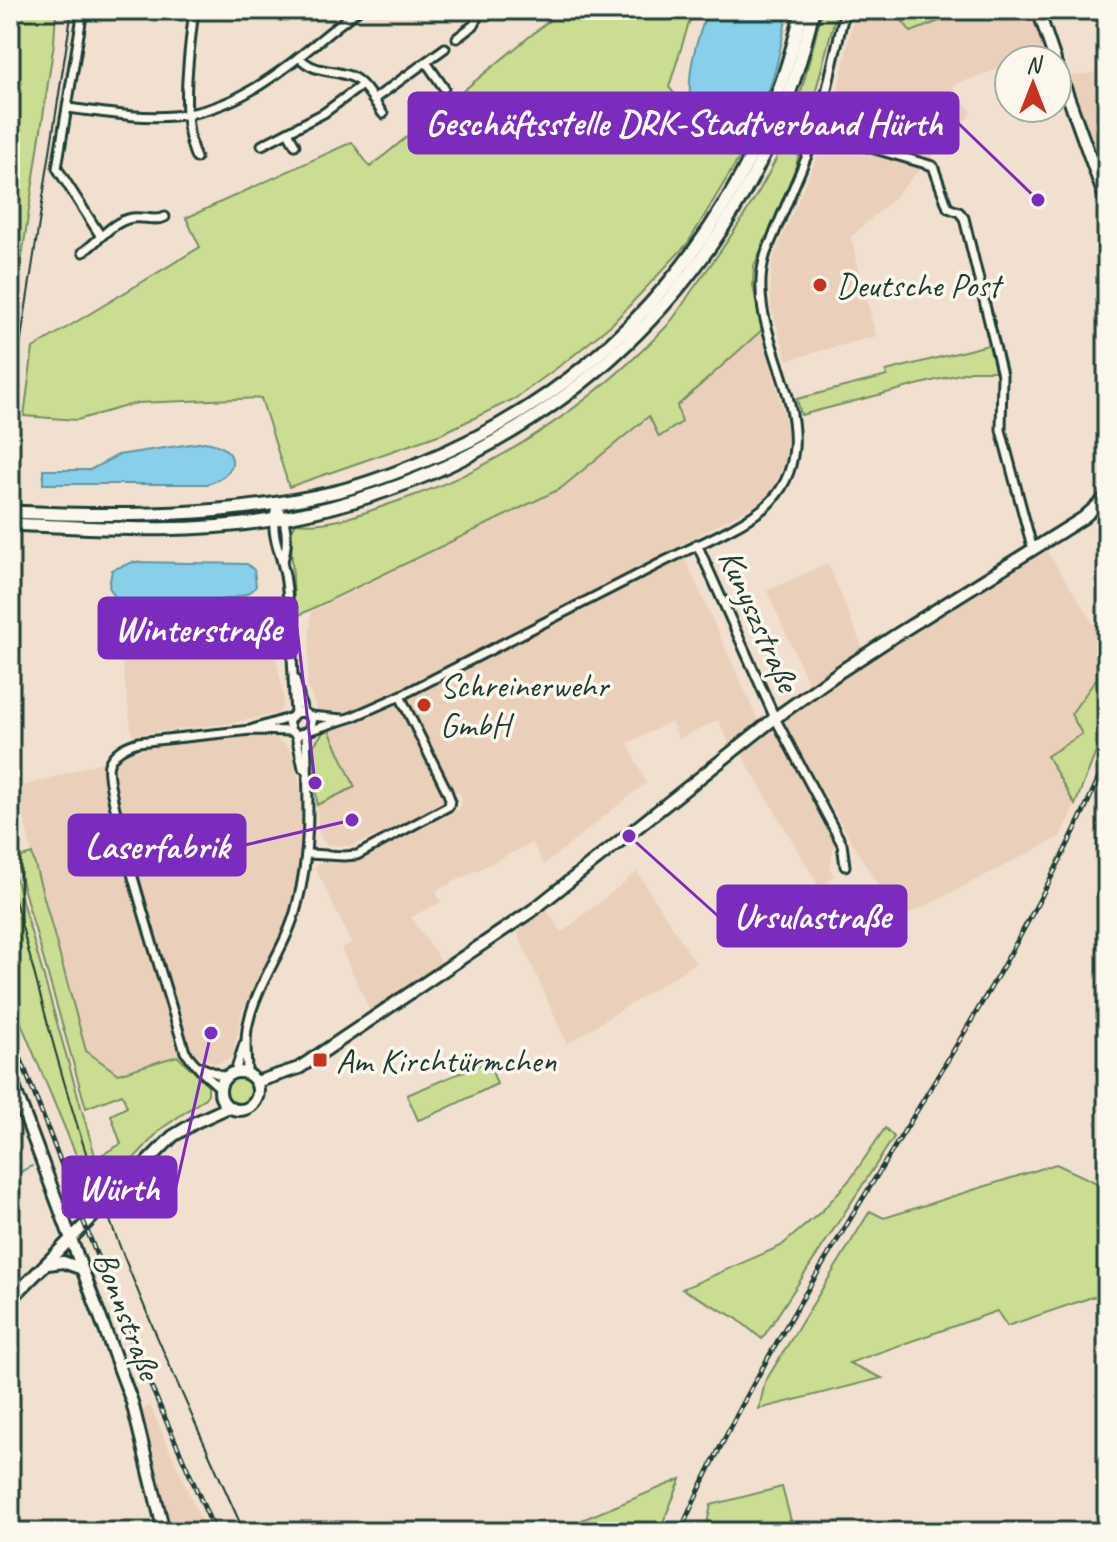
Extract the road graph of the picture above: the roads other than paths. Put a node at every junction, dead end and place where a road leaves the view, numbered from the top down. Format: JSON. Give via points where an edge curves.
{"nodes":[{"id":1,"x":83,"y":10,"type":"edge"},
{"id":2,"x":194,"y":10,"type":"edge"},
{"id":3,"x":358,"y":10,"type":"edge"},
{"id":4,"x":478,"y":10,"type":"edge"},
{"id":5,"x":802,"y":10,"type":"edge"},
{"id":6,"x":813,"y":10,"type":"edge"},
{"id":7,"x":845,"y":10,"type":"edge"},
{"id":8,"x":1038,"y":10,"type":"edge"},
{"id":9,"x":457,"y":38,"type":"dead end"},
{"id":10,"x":1050,"y":44,"type":"edge"},
{"id":11,"x":445,"y":48,"type":"dead end"},
{"id":12,"x":299,"y":57,"type":"junction"},
{"id":13,"x":426,"y":62,"type":"junction"},
{"id":14,"x":362,"y":85,"type":"junction"},
{"id":15,"x":444,"y":88,"type":"dead end"},
{"id":16,"x":373,"y":100,"type":"junction"},
{"id":17,"x":68,"y":108,"type":"junction"},
{"id":18,"x":1073,"y":110,"type":"edge"},
{"id":19,"x":189,"y":114,"type":"junction"},
{"id":20,"x":383,"y":114,"type":"dead end"},
{"id":21,"x":288,"y":132,"type":"junction"},
{"id":22,"x":817,"y":132,"type":"junction"},
{"id":23,"x":262,"y":145,"type":"dead end"},
{"id":24,"x":295,"y":145,"type":"dead end"},
{"id":25,"x":196,"y":158,"type":"dead end"},
{"id":26,"x":1107,"y":204,"type":"edge"},
{"id":27,"x":165,"y":217,"type":"dead end"},
{"id":28,"x":100,"y":235,"type":"junction"},
{"id":29,"x":83,"y":252,"type":"dead end"},
{"id":30,"x":1107,"y":497,"type":"edge"},
{"id":31,"x":277,"y":504,"type":"junction"},
{"id":32,"x":10,"y":512,"type":"edge"},
{"id":33,"x":285,"y":518,"type":"junction"},
{"id":34,"x":272,"y":520,"type":"junction"},
{"id":35,"x":10,"y":524,"type":"edge"},
{"id":36,"x":697,"y":544,"type":"junction"},
{"id":37,"x":1035,"y":548,"type":"junction"},
{"id":38,"x":283,"y":561,"type":"junction"},
{"id":39,"x":400,"y":696,"type":"junction"},
{"id":40,"x":299,"y":715,"type":"junction"},
{"id":41,"x":775,"y":718,"type":"junction"},
{"id":42,"x":345,"y":719,"type":"junction"},
{"id":43,"x":251,"y":730,"type":"junction"},
{"id":44,"x":308,"y":732,"type":"junction"},
{"id":45,"x":293,"y":733,"type":"junction"},
{"id":46,"x":305,"y":773,"type":"junction"},
{"id":47,"x":308,"y":854,"type":"junction"},
{"id":48,"x":845,"y":866,"type":"dead end"},
{"id":49,"x":198,"y":1066,"type":"junction"},
{"id":50,"x":236,"y":1074,"type":"junction"},
{"id":51,"x":10,"y":1076,"type":"edge"},
{"id":52,"x":257,"y":1087,"type":"junction"},
{"id":53,"x":220,"y":1092,"type":"junction"},
{"id":54,"x":229,"y":1107,"type":"junction"},
{"id":55,"x":196,"y":1122,"type":"junction"},
{"id":56,"x":69,"y":1240,"type":"junction"},
{"id":57,"x":48,"y":1264,"type":"junction"},
{"id":58,"x":80,"y":1268,"type":"junction"},
{"id":59,"x":10,"y":1300,"type":"edge"},
{"id":60,"x":164,"y":1532,"type":"edge"}],
"edges":[{"from":1,"to":17,"type":"street"},
{"from":2,"to":19,"type":"street"},
{"from":3,"to":12,"type":"street"},
{"from":4,"to":9,"type":"street","via":[[475,24]]},
{"from":5,"to":31,"type":"main road","via":[[771,112],[730,196],[675,275],[618,338],[556,390],[479,436],[353,487]]},
{"from":6,"to":33,"type":"main road","via":[[790,92],[755,173],[691,274],[626,346],[556,403],[472,455],[392,490]]},
{"from":7,"to":22,"type":"street"},
{"from":8,"to":10,"type":"street"},
{"from":11,"to":13,"type":"street"},
{"from":12,"to":14,"type":"street","via":[[312,69],[352,77]]},
{"from":12,"to":19,"type":"street","via":[[232,102]]},
{"from":13,"to":15,"type":"street"},
{"from":13,"to":16,"type":"street"},
{"from":14,"to":16,"type":"street"},
{"from":14,"to":21,"type":"street"},
{"from":16,"to":20,"type":"street"},
{"from":17,"to":19,"type":"street","via":[[144,117]]},
{"from":17,"to":28,"type":"street","via":[[57,168]]},
{"from":18,"to":26,"type":"street"},
{"from":19,"to":25,"type":"street"},
{"from":21,"to":23,"type":"street"},
{"from":21,"to":24,"type":"street"},
{"from":22,"to":36,"type":"street","via":[[760,276],[793,422],[791,467],[765,506]]},
{"from":22,"to":37,"type":"street","via":[[933,166],[948,208],[964,218],[1002,375],[1001,430]]},
{"from":27,"to":28,"type":"street","via":[[129,218]]},
{"from":28,"to":29,"type":"street"},
{"from":30,"to":37,"type":"street"},
{"from":31,"to":32,"type":"main road","via":[[144,515]]},
{"from":31,"to":33,"type":"street"},
{"from":31,"to":34,"type":"street"},
{"from":33,"to":34,"type":"main road"},
{"from":33,"to":38,"type":"street"},
{"from":34,"to":35,"type":"main road","via":[[186,527]]},
{"from":34,"to":38,"type":"street"},
{"from":36,"to":39,"type":"street"},
{"from":36,"to":41,"type":"street","name":"Kunyszstraße"},
{"from":37,"to":41,"type":"street"},
{"from":38,"to":40,"type":"street"},
{"from":39,"to":42,"type":"street"},
{"from":39,"to":47,"type":"street","via":[[447,791],[449,806],[357,855]]},
{"from":40,"to":42,"type":"street"},
{"from":40,"to":43,"type":"street"},
{"from":40,"to":44,"type":"street","via":[[312,723]]},
{"from":40,"to":45,"type":"street"},
{"from":41,"to":48,"type":"street","name":"Kunyszstraße","via":[[842,844]]},
{"from":41,"to":52,"type":"street","via":[[533,910],[289,1073]]},
{"from":42,"to":44,"type":"street"},
{"from":43,"to":45,"type":"street"},
{"from":43,"to":49,"type":"street","via":[[138,742],[121,750],[109,765],[122,836],[185,1052]]},
{"from":44,"to":45,"type":"street"},
{"from":44,"to":46,"type":"street"},
{"from":45,"to":46,"type":"street"},
{"from":46,"to":47,"type":"street"},
{"from":47,"to":50,"type":"street","via":[[297,907],[252,1009]]},
{"from":49,"to":50,"type":"street"},
{"from":49,"to":53,"type":"street"},
{"from":50,"to":52,"type":"street"},
{"from":50,"to":53,"type":"street"},
{"from":51,"to":56,"type":"street","name":"Bonnstraße"},
{"from":52,"to":54,"type":"street","via":[[255,1101],[246,1108]]},
{"from":53,"to":54,"type":"street"},
{"from":53,"to":55,"type":"street","via":[[218,1101]]},
{"from":54,"to":55,"type":"street"},
{"from":55,"to":56,"type":"street","via":[[145,1161]]},
{"from":56,"to":57,"type":"street"},
{"from":56,"to":58,"type":"street","name":"Bonnstraße"},
{"from":57,"to":58,"type":"street"},
{"from":57,"to":59,"type":"street"},
{"from":58,"to":60,"type":"street","name":"Bonnstraße","via":[[132,1402]]}]}
